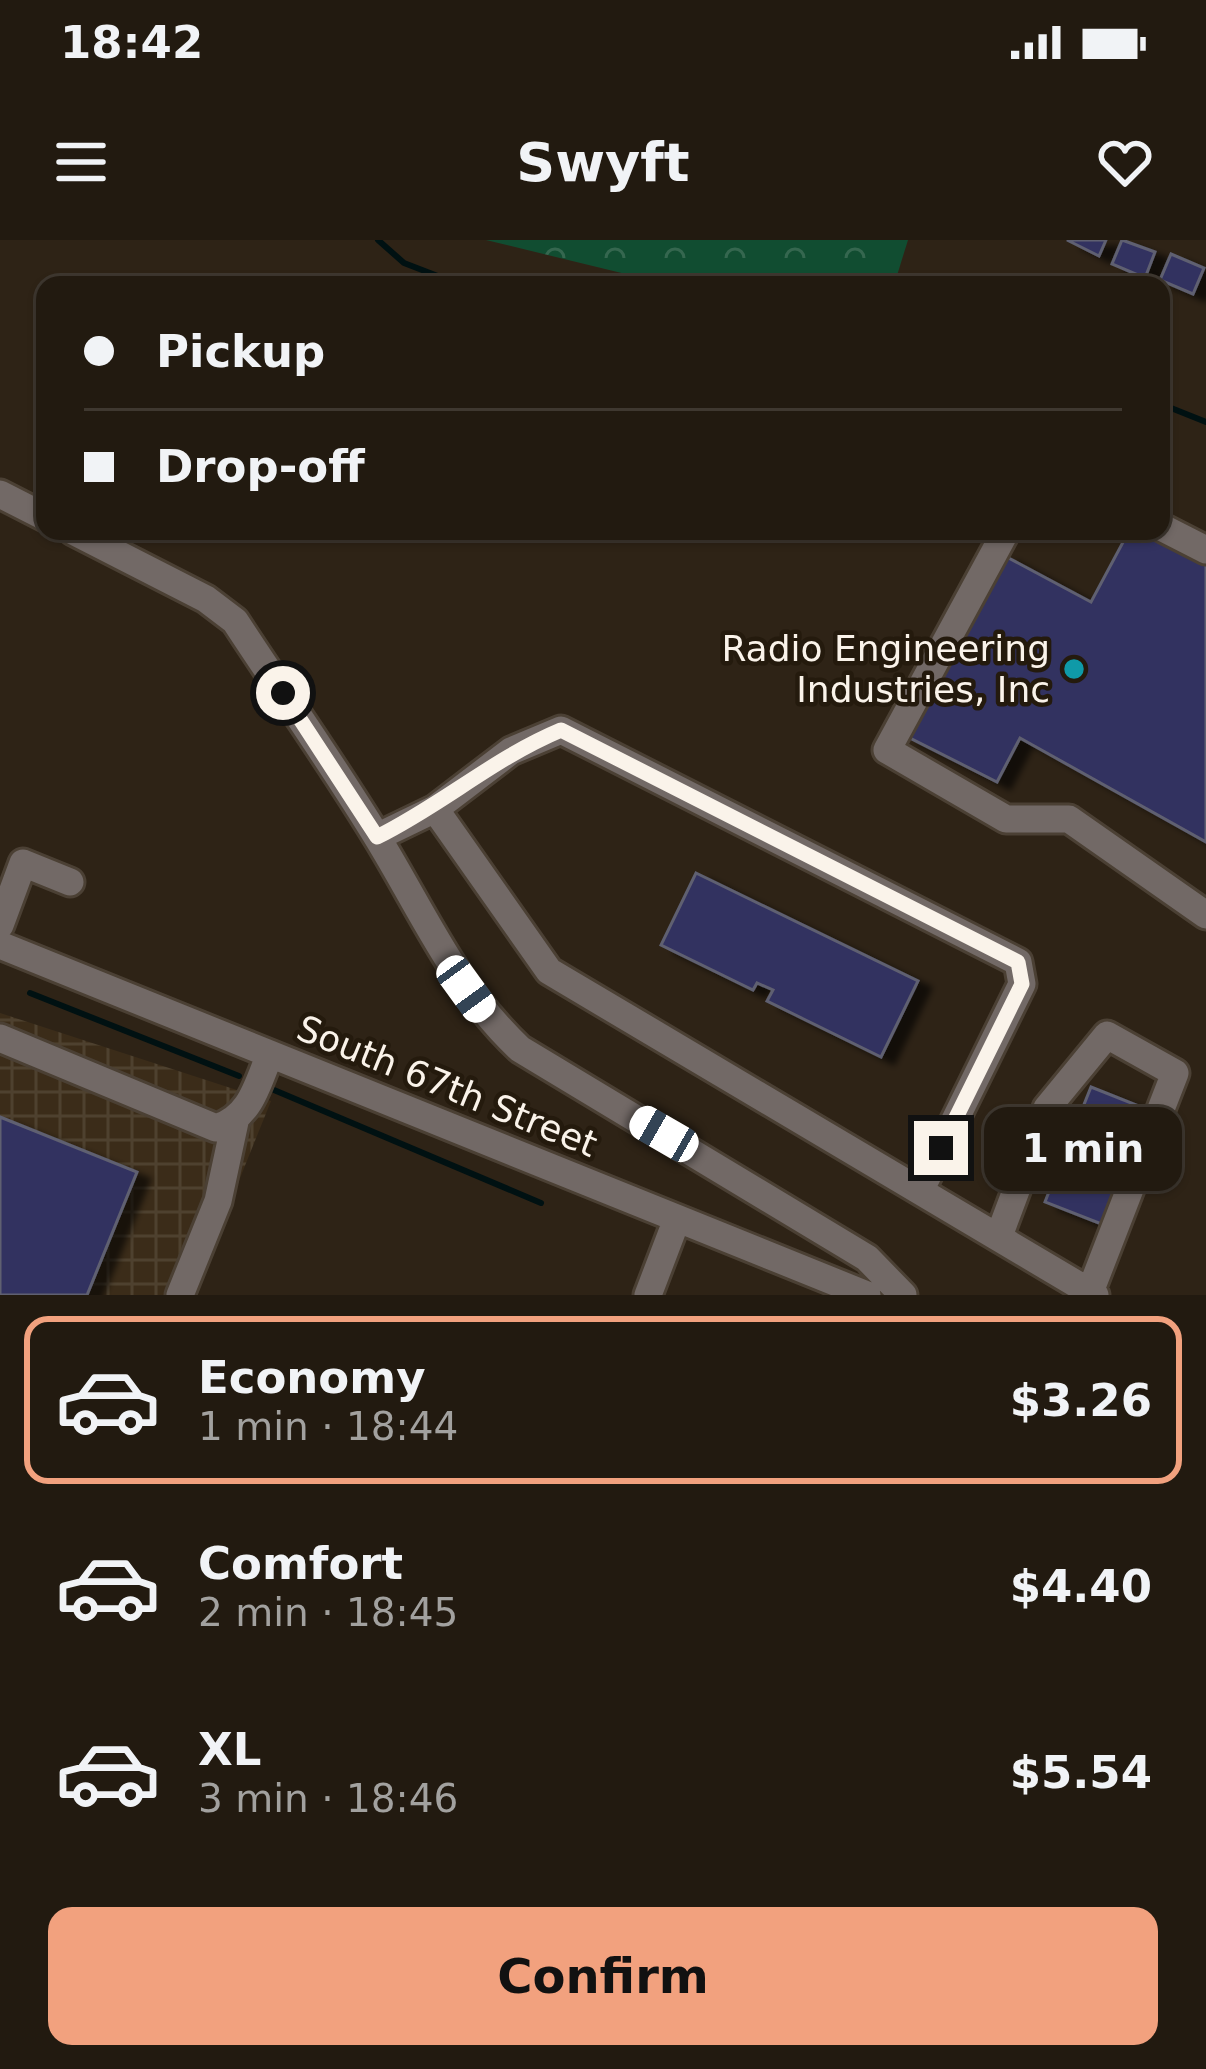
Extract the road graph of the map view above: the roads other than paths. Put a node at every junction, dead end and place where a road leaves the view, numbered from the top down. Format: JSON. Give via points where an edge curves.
{"nodes":[{"id":1,"x":0,"y":494,"type":"edge"},
{"id":2,"x":36,"y":512,"type":"edge"},
{"id":3,"x":1170,"y":532,"type":"edge"},
{"id":4,"x":91,"y":540,"type":"edge"},
{"id":5,"x":1001,"y":540,"type":"edge"},
{"id":6,"x":1206,"y":550,"type":"edge"},
{"id":7,"x":435,"y":808,"type":"junction"},
{"id":8,"x":377,"y":837,"type":"junction"},
{"id":9,"x":70,"y":882,"type":"dead end"},
{"id":10,"x":1206,"y":915,"type":"edge"},
{"id":11,"x":0,"y":925,"type":"edge"},
{"id":12,"x":0,"y":945,"type":"edge"},
{"id":13,"x":0,"y":1038,"type":"edge"},
{"id":14,"x":270,"y":1054,"type":"junction"},
{"id":15,"x":235,"y":1122,"type":"junction"},
{"id":16,"x":921,"y":1190,"type":"junction"},
{"id":17,"x":677,"y":1219,"type":"junction"},
{"id":18,"x":999,"y":1236,"type":"junction"},
{"id":19,"x":1093,"y":1294,"type":"edge"},
{"id":20,"x":180,"y":1295,"type":"edge"},
{"id":21,"x":648,"y":1295,"type":"edge"},
{"id":22,"x":867,"y":1295,"type":"edge"},
{"id":23,"x":903,"y":1295,"type":"edge"}],
"edges":[{"from":1,"to":2,"type":"street"},
{"from":3,"to":6,"type":"street"},
{"from":4,"to":8,"type":"street","via":[[235,621]]},
{"from":5,"to":10,"type":"street","via":[[887,750],[1006,819],[1069,819]]},
{"from":7,"to":8,"type":"street"},
{"from":7,"to":16,"type":"street","via":[[549,971]]},
{"from":7,"to":16,"type":"street","via":[[511,751],[561,730],[1018,962],[1022,984]]},
{"from":8,"to":23,"type":"street","via":[[446,962],[520,1049],[850,1247]]},
{"from":9,"to":11,"type":"street","via":[[23,863]]},
{"from":12,"to":14,"type":"street","name":"South 67th Street"},
{"from":13,"to":15,"type":"street","via":[[216,1128]]},
{"from":14,"to":15,"type":"street"},
{"from":14,"to":17,"type":"street","name":"South 67th Street"},
{"from":15,"to":20,"type":"street","via":[[218,1201]]},
{"from":16,"to":18,"type":"street"},
{"from":17,"to":21,"type":"street"},
{"from":17,"to":22,"type":"street","name":"South 67th Street"},
{"from":18,"to":19,"type":"street"},
{"from":18,"to":19,"type":"street","via":[[1047,1108],[1107,1035],[1175,1073]]}]}
